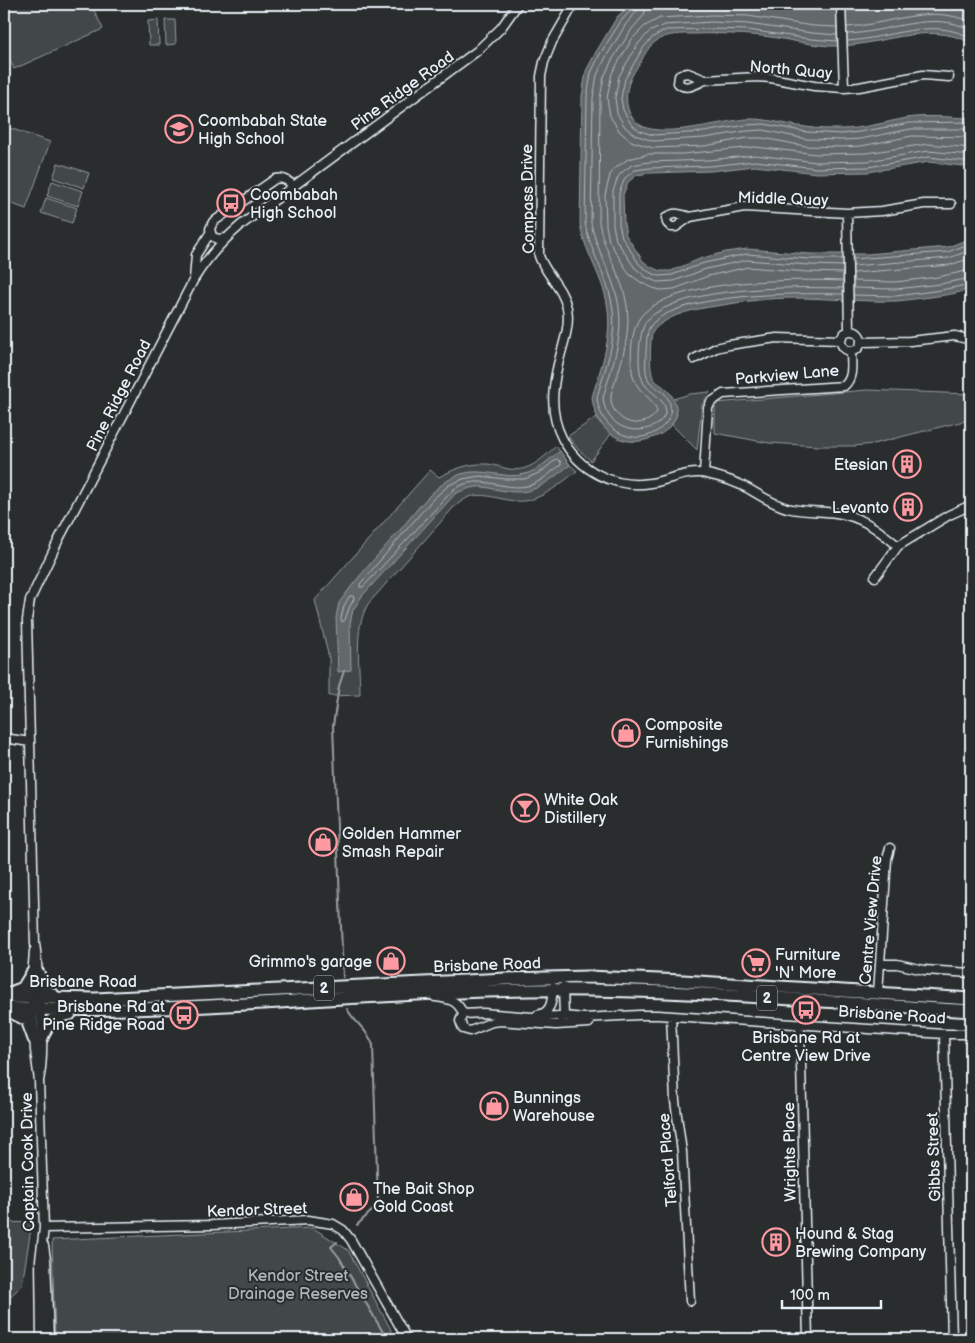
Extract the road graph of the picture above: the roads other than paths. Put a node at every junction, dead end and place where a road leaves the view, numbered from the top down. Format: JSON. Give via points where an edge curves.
{"nodes":[{"id":1,"x":518,"y":4,"type":"edge"},
{"id":2,"x":574,"y":4,"type":"edge"},
{"id":3,"x":841,"y":4,"type":"edge"},
{"id":4,"x":949,"y":77,"type":"dead end"},
{"id":5,"x":705,"y":80,"type":"dead end"},
{"id":6,"x":844,"y":88,"type":"junction"},
{"id":7,"x":294,"y":186,"type":"junction"},
{"id":8,"x":951,"y":204,"type":"dead end"},
{"id":9,"x":847,"y":213,"type":"junction"},
{"id":10,"x":690,"y":217,"type":"dead end"},
{"id":11,"x":210,"y":232,"type":"junction"},
{"id":12,"x":226,"y":238,"type":"junction"},
{"id":13,"x":194,"y":279,"type":"junction"},
{"id":14,"x":850,"y":330,"type":"junction"},
{"id":15,"x":841,"y":340,"type":"junction"},
{"id":16,"x":971,"y":340,"type":"edge"},
{"id":17,"x":862,"y":342,"type":"junction"},
{"id":18,"x":851,"y":351,"type":"junction"},
{"id":19,"x":694,"y":359,"type":"dead end"},
{"id":20,"x":704,"y":473,"type":"junction"},
{"id":21,"x":971,"y":505,"type":"edge"},
{"id":22,"x":898,"y":546,"type":"junction"},
{"id":23,"x":875,"y":577,"type":"dead end"},
{"id":24,"x":4,"y":738,"type":"edge"},
{"id":25,"x":30,"y":742,"type":"junction"},
{"id":26,"x":890,"y":848,"type":"dead end"},
{"id":27,"x":880,"y":964,"type":"junction"},
{"id":28,"x":35,"y":973,"type":"junction"},
{"id":29,"x":971,"y":973,"type":"edge"},
{"id":30,"x":558,"y":984,"type":"junction"},
{"id":31,"x":878,"y":993,"type":"junction"},
{"id":32,"x":424,"y":994,"type":"junction"},
{"id":33,"x":4,"y":996,"type":"edge"},
{"id":34,"x":58,"y":999,"type":"junction"},
{"id":35,"x":971,"y":999,"type":"edge"},
{"id":36,"x":36,"y":1004,"type":"junction"},
{"id":37,"x":4,"y":1008,"type":"edge"},
{"id":38,"x":89,"y":1010,"type":"junction"},
{"id":39,"x":971,"y":1011,"type":"edge"},
{"id":40,"x":463,"y":1014,"type":"junction"},
{"id":41,"x":520,"y":1015,"type":"junction"},
{"id":42,"x":564,"y":1016,"type":"junction"},
{"id":43,"x":671,"y":1016,"type":"junction"},
{"id":44,"x":601,"y":1018,"type":"junction"},
{"id":45,"x":800,"y":1024,"type":"junction"},
{"id":46,"x":551,"y":1025,"type":"junction"},
{"id":47,"x":944,"y":1034,"type":"junction"},
{"id":48,"x":971,"y":1034,"type":"edge"},
{"id":49,"x":38,"y":1038,"type":"junction"},
{"id":50,"x":44,"y":1228,"type":"junction"},
{"id":51,"x":43,"y":1242,"type":"junction"},
{"id":52,"x":690,"y":1301,"type":"dead end"},
{"id":53,"x":41,"y":1339,"type":"edge"},
{"id":54,"x":49,"y":1339,"type":"edge"},
{"id":55,"x":407,"y":1339,"type":"edge"},
{"id":56,"x":808,"y":1339,"type":"edge"},
{"id":57,"x":952,"y":1339,"type":"edge"}],
"edges":[{"from":1,"to":7,"type":"street","name":"Pine Ridge Road","via":[[501,28],[477,51]]},
{"from":2,"to":20,"type":"street","name":"Compass Drive","via":[[544,62],[540,90],[539,256],[563,295],[568,310],[568,324],[554,380],[555,419],[570,451],[582,464],[604,478],[621,484],[636,484]]},
{"from":3,"to":6,"type":"street","name":"North Quay"},
{"from":4,"to":6,"type":"street","name":"North Quay","via":[[923,75]]},
{"from":5,"to":6,"type":"street","name":"North Quay","via":[[771,78]]},
{"from":7,"to":11,"type":"street","via":[[288,180],[275,178],[213,222]]},
{"from":7,"to":12,"type":"street","name":"Pine Ridge Road"},
{"from":8,"to":9,"type":"street","name":"Middle Quay"},
{"from":9,"to":10,"type":"street","name":"Middle Quay","via":[[744,207]]},
{"from":9,"to":14,"type":"street","name":"Middle Quay"},
{"from":11,"to":12,"type":"street","via":[[217,239]]},
{"from":11,"to":13,"type":"street","via":[[196,255]]},
{"from":12,"to":13,"type":"street","name":"Pine Ridge Road"},
{"from":13,"to":25,"type":"street","name":"Pine Ridge Road","via":[[30,600],[27,620]]},
{"from":14,"to":15,"type":"street","via":[[843,334]]},
{"from":14,"to":17,"type":"street","via":[[858,333]]},
{"from":15,"to":18,"type":"street","via":[[843,348]]},
{"from":15,"to":19,"type":"street","via":[[777,338],[722,346]]},
{"from":16,"to":17,"type":"street","via":[[955,336]]},
{"from":17,"to":18,"type":"street","via":[[858,349]]},
{"from":18,"to":20,"type":"street","name":"Parkview Lane","via":[[852,375],[844,386],[716,397],[708,408]]},
{"from":20,"to":22,"type":"street","name":"Compass Drive","via":[[734,482],[786,508],[852,515],[873,526]]},
{"from":21,"to":22,"type":"street"},
{"from":22,"to":23,"type":"street"},
{"from":24,"to":25,"type":"street"},
{"from":25,"to":28,"type":"street","name":"Pine Ridge Road"},
{"from":26,"to":27,"type":"street","name":"Centre View Drive"},
{"from":27,"to":29,"type":"street"},
{"from":27,"to":31,"type":"street","name":"Centre View Drive"},
{"from":28,"to":33,"type":"highway","via":[[22,989]]},
{"from":28,"to":34,"type":"highway"},
{"from":28,"to":36,"type":"street","name":"Pine Ridge Road"},
{"from":30,"to":31,"type":"highway","name":"Brisbane Road","number":"2","via":[[649,980]]},
{"from":30,"to":32,"type":"highway","name":"Brisbane Road","number":"2"},
{"from":30,"to":34,"type":"highway","name":"Brisbane Road","number":"2","via":[[488,980]]},
{"from":30,"to":39,"type":"highway","name":"Brisbane Road","number":"2"},
{"from":30,"to":41,"type":"street","via":[[547,1012]]},
{"from":30,"to":42,"type":"street"},
{"from":31,"to":35,"type":"highway","name":"Brisbane Road","number":"2"},
{"from":32,"to":38,"type":"highway","name":"Brisbane Road","number":"2"},
{"from":32,"to":40,"type":"street","via":[[452,1000]]},
{"from":33,"to":36,"type":"highway","name":"Brisbane Road","number":"2"},
{"from":34,"to":36,"type":"highway","name":"Brisbane Road","number":"2"},
{"from":36,"to":37,"type":"highway","name":"Brisbane Road","number":"2"},
{"from":36,"to":38,"type":"highway","name":"Brisbane Road","number":"2"},
{"from":36,"to":49,"type":"street","name":"Captain Cook Drive"},
{"from":37,"to":49,"type":"highway","via":[[27,1020]]},
{"from":38,"to":49,"type":"highway","via":[[54,1018]]},
{"from":40,"to":41,"type":"street"},
{"from":40,"to":46,"type":"street","via":[[460,1021],[466,1030],[496,1021]]},
{"from":41,"to":42,"type":"street"},
{"from":42,"to":44,"type":"street"},
{"from":42,"to":46,"type":"street"},
{"from":43,"to":44,"type":"street","name":"Brisbane Road","via":[[639,1014]]},
{"from":43,"to":45,"type":"street","name":"Brisbane Road"},
{"from":43,"to":52,"type":"street","name":"Telford Place"},
{"from":44,"to":46,"type":"street"},
{"from":45,"to":47,"type":"street","name":"Brisbane Road"},
{"from":45,"to":56,"type":"street","name":"Wrights Place"},
{"from":47,"to":48,"type":"street","name":"Brisbane Road"},
{"from":47,"to":57,"type":"street","name":"Gibbs Street"},
{"from":49,"to":50,"type":"street","name":"Captain Cook Drive","via":[[42,1068],[39,1081]]},
{"from":50,"to":51,"type":"street","name":"Captain Cook Drive"},
{"from":50,"to":55,"type":"street","name":"Kendor Street","via":[[308,1220],[333,1224],[351,1240]]},
{"from":51,"to":53,"type":"street","name":"Captain Cook Drive","via":[[40,1260]]},
{"from":51,"to":54,"type":"street","name":"Captain Cook Drive"}]}
